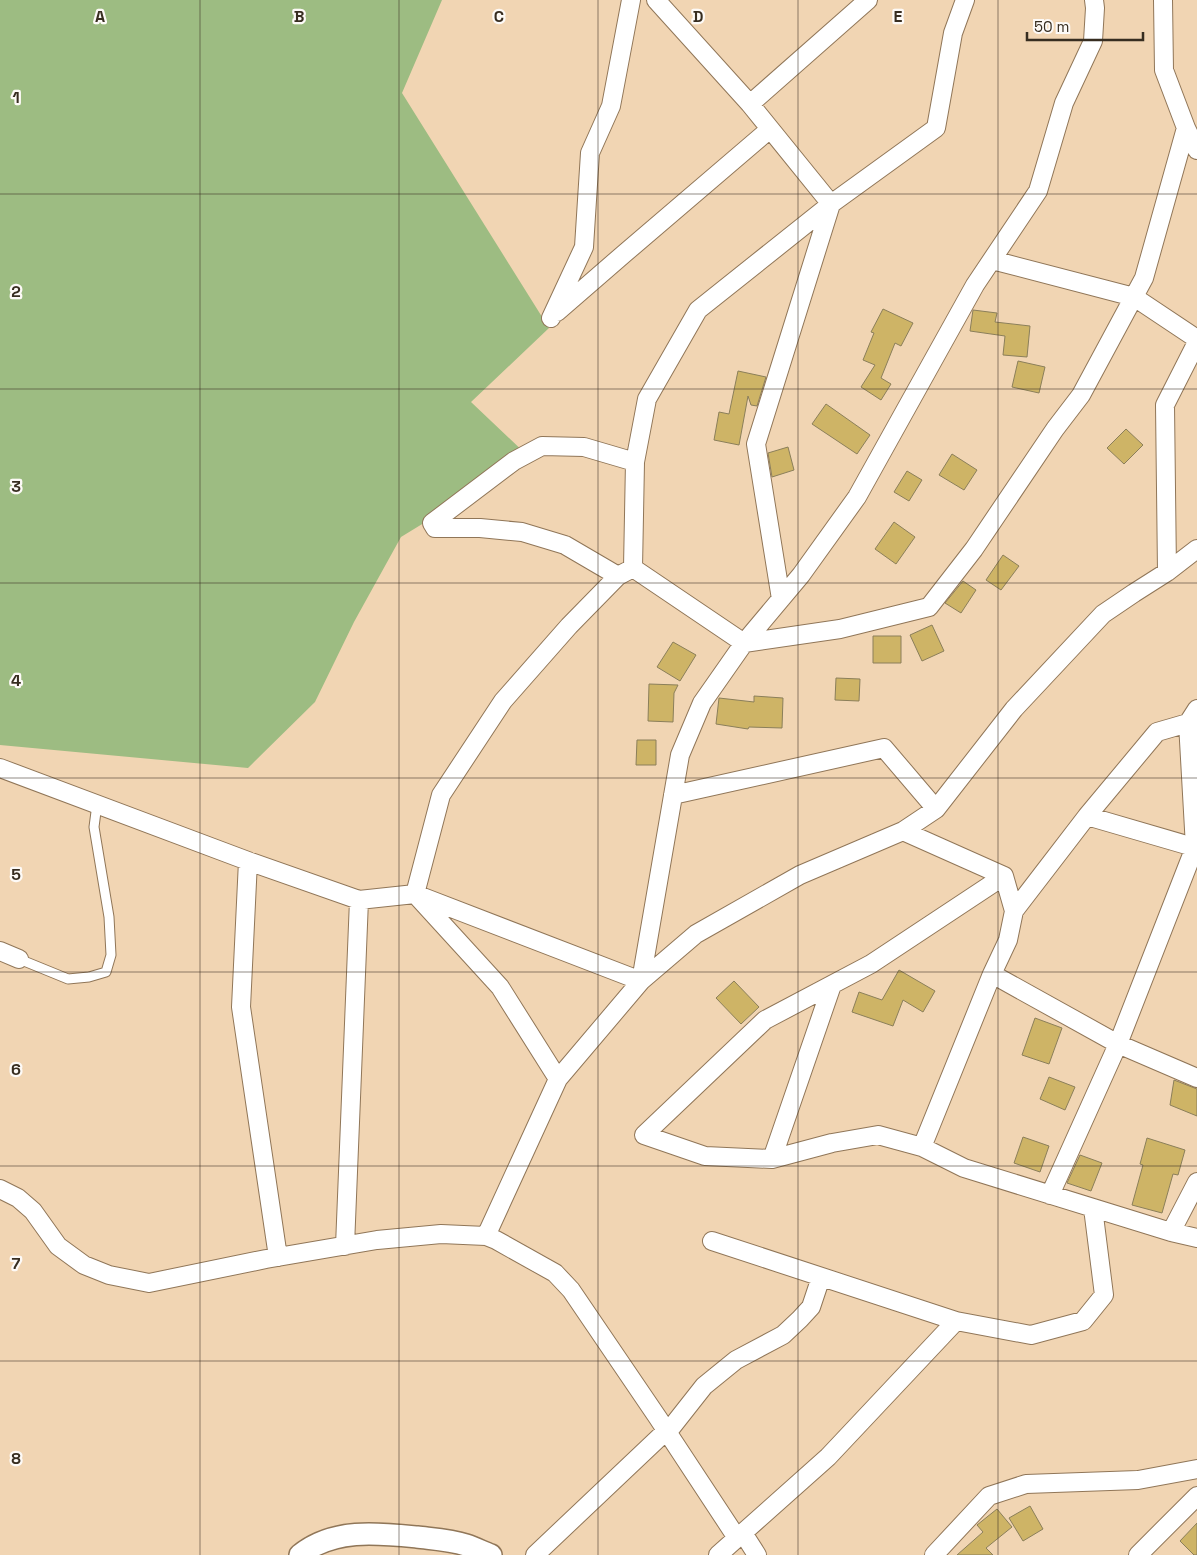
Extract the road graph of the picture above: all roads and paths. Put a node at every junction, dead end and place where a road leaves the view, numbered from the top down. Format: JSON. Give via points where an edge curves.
{"nodes":[{"id":1,"x":631,"y":0,"type":"edge"},
{"id":2,"x":656,"y":0,"type":"edge"},
{"id":3,"x":868,"y":0,"type":"edge"},
{"id":4,"x":964,"y":0,"type":"edge"},
{"id":5,"x":1094,"y":0,"type":"edge"},
{"id":6,"x":1162,"y":0,"type":"edge"},
{"id":7,"x":750,"y":104,"type":"junction"},
{"id":8,"x":1186,"y":128,"type":"junction"},
{"id":9,"x":770,"y":129,"type":"junction"},
{"id":10,"x":1197,"y":150,"type":"edge"},
{"id":11,"x":831,"y":204,"type":"junction"},
{"id":12,"x":992,"y":260,"type":"junction"},
{"id":13,"x":1134,"y":298,"type":"junction"},
{"id":14,"x":1197,"y":340,"type":"edge"},
{"id":15,"x":635,"y":462,"type":"junction"},
{"id":16,"x":1197,"y":549,"type":"edge"},
{"id":17,"x":626,"y":572,"type":"junction"},
{"id":18,"x":1167,"y":572,"type":"junction"},
{"id":19,"x":781,"y":599,"type":"junction"},
{"id":20,"x":744,"y":643,"type":"junction"},
{"id":21,"x":1194,"y":719,"type":"edge"},
{"id":22,"x":0,"y":768,"type":"edge"},
{"id":23,"x":673,"y":795,"type":"junction"},
{"id":24,"x":98,"y":804,"type":"junction"},
{"id":25,"x":936,"y":809,"type":"junction"},
{"id":26,"x":1087,"y":816,"type":"junction"},
{"id":27,"x":903,"y":831,"type":"junction"},
{"id":28,"x":1196,"y":847,"type":"edge"},
{"id":29,"x":248,"y":861,"type":"junction"},
{"id":30,"x":1004,"y":876,"type":"junction"},
{"id":31,"x":415,"y":894,"type":"junction"},
{"id":32,"x":359,"y":900,"type":"junction"},
{"id":33,"x":1014,"y":911,"type":"junction"},
{"id":34,"x":0,"y":951,"type":"edge"},
{"id":35,"x":19,"y":959,"type":"joint"},
{"id":36,"x":992,"y":974,"type":"junction"},
{"id":37,"x":641,"y":981,"type":"junction"},
{"id":38,"x":832,"y":984,"type":"junction"},
{"id":39,"x":1118,"y":1044,"type":"junction"},
{"id":40,"x":1197,"y":1078,"type":"edge"},
{"id":41,"x":558,"y":1079,"type":"junction"},
{"id":42,"x":922,"y":1147,"type":"junction"},
{"id":43,"x":772,"y":1159,"type":"junction"},
{"id":44,"x":1197,"y":1182,"type":"edge"},
{"id":45,"x":0,"y":1189,"type":"edge"},
{"id":46,"x":1050,"y":1194,"type":"junction"},
{"id":47,"x":1093,"y":1208,"type":"junction"},
{"id":48,"x":1171,"y":1232,"type":"junction"},
{"id":49,"x":486,"y":1236,"type":"junction"},
{"id":50,"x":1197,"y":1238,"type":"edge"},
{"id":51,"x":712,"y":1241,"type":"dead end"},
{"id":52,"x":345,"y":1246,"type":"junction"},
{"id":53,"x":278,"y":1256,"type":"junction"},
{"id":54,"x":821,"y":1277,"type":"junction"},
{"id":55,"x":956,"y":1321,"type":"junction"},
{"id":56,"x":667,"y":1432,"type":"junction"},
{"id":57,"x":1197,"y":1469,"type":"edge"},
{"id":58,"x":1197,"y":1496,"type":"edge"},
{"id":59,"x":740,"y":1536,"type":"junction"},
{"id":60,"x":300,"y":1555,"type":"edge"},
{"id":61,"x":491,"y":1555,"type":"edge"},
{"id":62,"x":535,"y":1555,"type":"edge"},
{"id":63,"x":718,"y":1555,"type":"edge"},
{"id":64,"x":757,"y":1555,"type":"edge"},
{"id":65,"x":934,"y":1555,"type":"edge"},
{"id":66,"x":1138,"y":1555,"type":"edge"}],
"edges":[{"from":1,"to":9,"type":"street","via":[[611,106],[590,153],[584,247],[551,318]]},
{"from":2,"to":7,"type":"street"},
{"from":3,"to":7,"type":"street"},
{"from":4,"to":11,"type":"street","via":[[952,32],[936,128]]},
{"from":5,"to":12,"type":"street","via":[[1093,41],[1064,103],[1038,192]]},
{"from":6,"to":8,"type":"street","via":[[1164,70]]},
{"from":7,"to":9,"type":"street"},
{"from":8,"to":10,"type":"street"},
{"from":8,"to":13,"type":"street","via":[[1144,278]]},
{"from":9,"to":11,"type":"street"},
{"from":11,"to":15,"type":"street","via":[[698,310],[647,399]]},
{"from":11,"to":19,"type":"street","via":[[756,444]]},
{"from":12,"to":13,"type":"street"},
{"from":12,"to":19,"type":"street","via":[[857,497]]},
{"from":13,"to":14,"type":"street"},
{"from":13,"to":20,"type":"street","via":[[1081,395],[974,549],[929,607],[840,629]]},
{"from":14,"to":18,"type":"street","via":[[1165,405]]},
{"from":15,"to":17,"type":"street"},
{"from":15,"to":17,"type":"street","via":[[584,447],[542,446],[514,461],[432,523],[435,528],[522,532],[565,545]]},
{"from":16,"to":18,"type":"street"},
{"from":17,"to":20,"type":"street"},
{"from":17,"to":31,"type":"street","via":[[569,626],[503,701],[442,795]]},
{"from":18,"to":25,"type":"street","via":[[1134,592],[1097,621],[1014,709]]},
{"from":19,"to":20,"type":"street"},
{"from":20,"to":23,"type":"street","via":[[702,703],[680,755]]},
{"from":21,"to":26,"type":"street","via":[[1157,732]]},
{"from":21,"to":28,"type":"street"},
{"from":22,"to":24,"type":"street"},
{"from":23,"to":25,"type":"street","via":[[884,748]]},
{"from":23,"to":37,"type":"street"},
{"from":24,"to":29,"type":"street"},
{"from":24,"to":35,"type":"lane","via":[[94,827],[110,926],[111,955],[106,972],[68,979]]},
{"from":25,"to":27,"type":"street"},
{"from":26,"to":28,"type":"street"},
{"from":26,"to":33,"type":"street"},
{"from":27,"to":30,"type":"street"},
{"from":27,"to":37,"type":"street","via":[[800,875],[696,934]]},
{"from":28,"to":39,"type":"street"},
{"from":29,"to":32,"type":"street"},
{"from":29,"to":53,"type":"street","via":[[241,1007]]},
{"from":30,"to":33,"type":"street"},
{"from":30,"to":38,"type":"street","via":[[871,964]]},
{"from":31,"to":32,"type":"street"},
{"from":31,"to":37,"type":"street"},
{"from":31,"to":41,"type":"street","via":[[500,987]]},
{"from":32,"to":52,"type":"street"},
{"from":33,"to":36,"type":"street","via":[[1008,940]]},
{"from":34,"to":35,"type":"street"},
{"from":36,"to":39,"type":"street"},
{"from":36,"to":42,"type":"street"},
{"from":37,"to":41,"type":"street"},
{"from":38,"to":43,"type":"street"},
{"from":38,"to":43,"type":"street","via":[[765,1020],[644,1135],[705,1156]]},
{"from":39,"to":40,"type":"street"},
{"from":39,"to":46,"type":"street"},
{"from":41,"to":49,"type":"street"},
{"from":42,"to":43,"type":"street","via":[[878,1135]]},
{"from":42,"to":46,"type":"street","via":[[964,1168]]},
{"from":44,"to":48,"type":"street"},
{"from":45,"to":53,"type":"street","via":[[33,1211],[58,1246],[84,1265],[110,1275],[149,1283]]},
{"from":46,"to":47,"type":"street"},
{"from":47,"to":48,"type":"street"},
{"from":47,"to":55,"type":"street","via":[[1104,1295],[1083,1321],[1031,1335]]},
{"from":48,"to":50,"type":"street"},
{"from":49,"to":52,"type":"street","via":[[442,1234]]},
{"from":49,"to":56,"type":"street","via":[[555,1273],[571,1290]]},
{"from":51,"to":54,"type":"street"},
{"from":52,"to":53,"type":"street"},
{"from":54,"to":55,"type":"street"},
{"from":54,"to":56,"type":"street","via":[[811,1307],[800,1319],[783,1334],[736,1360],[704,1386]]},
{"from":55,"to":59,"type":"street","via":[[828,1457]]},
{"from":56,"to":59,"type":"street"},
{"from":56,"to":62,"type":"street"},
{"from":57,"to":65,"type":"street","via":[[1138,1480],[1016,1487],[989,1496]]},
{"from":58,"to":66,"type":"street"},
{"from":59,"to":63,"type":"street"},
{"from":59,"to":64,"type":"street"},
{"from":60,"to":61,"type":"street","via":[[324,1540],[366,1533],[465,1544]]}]}
